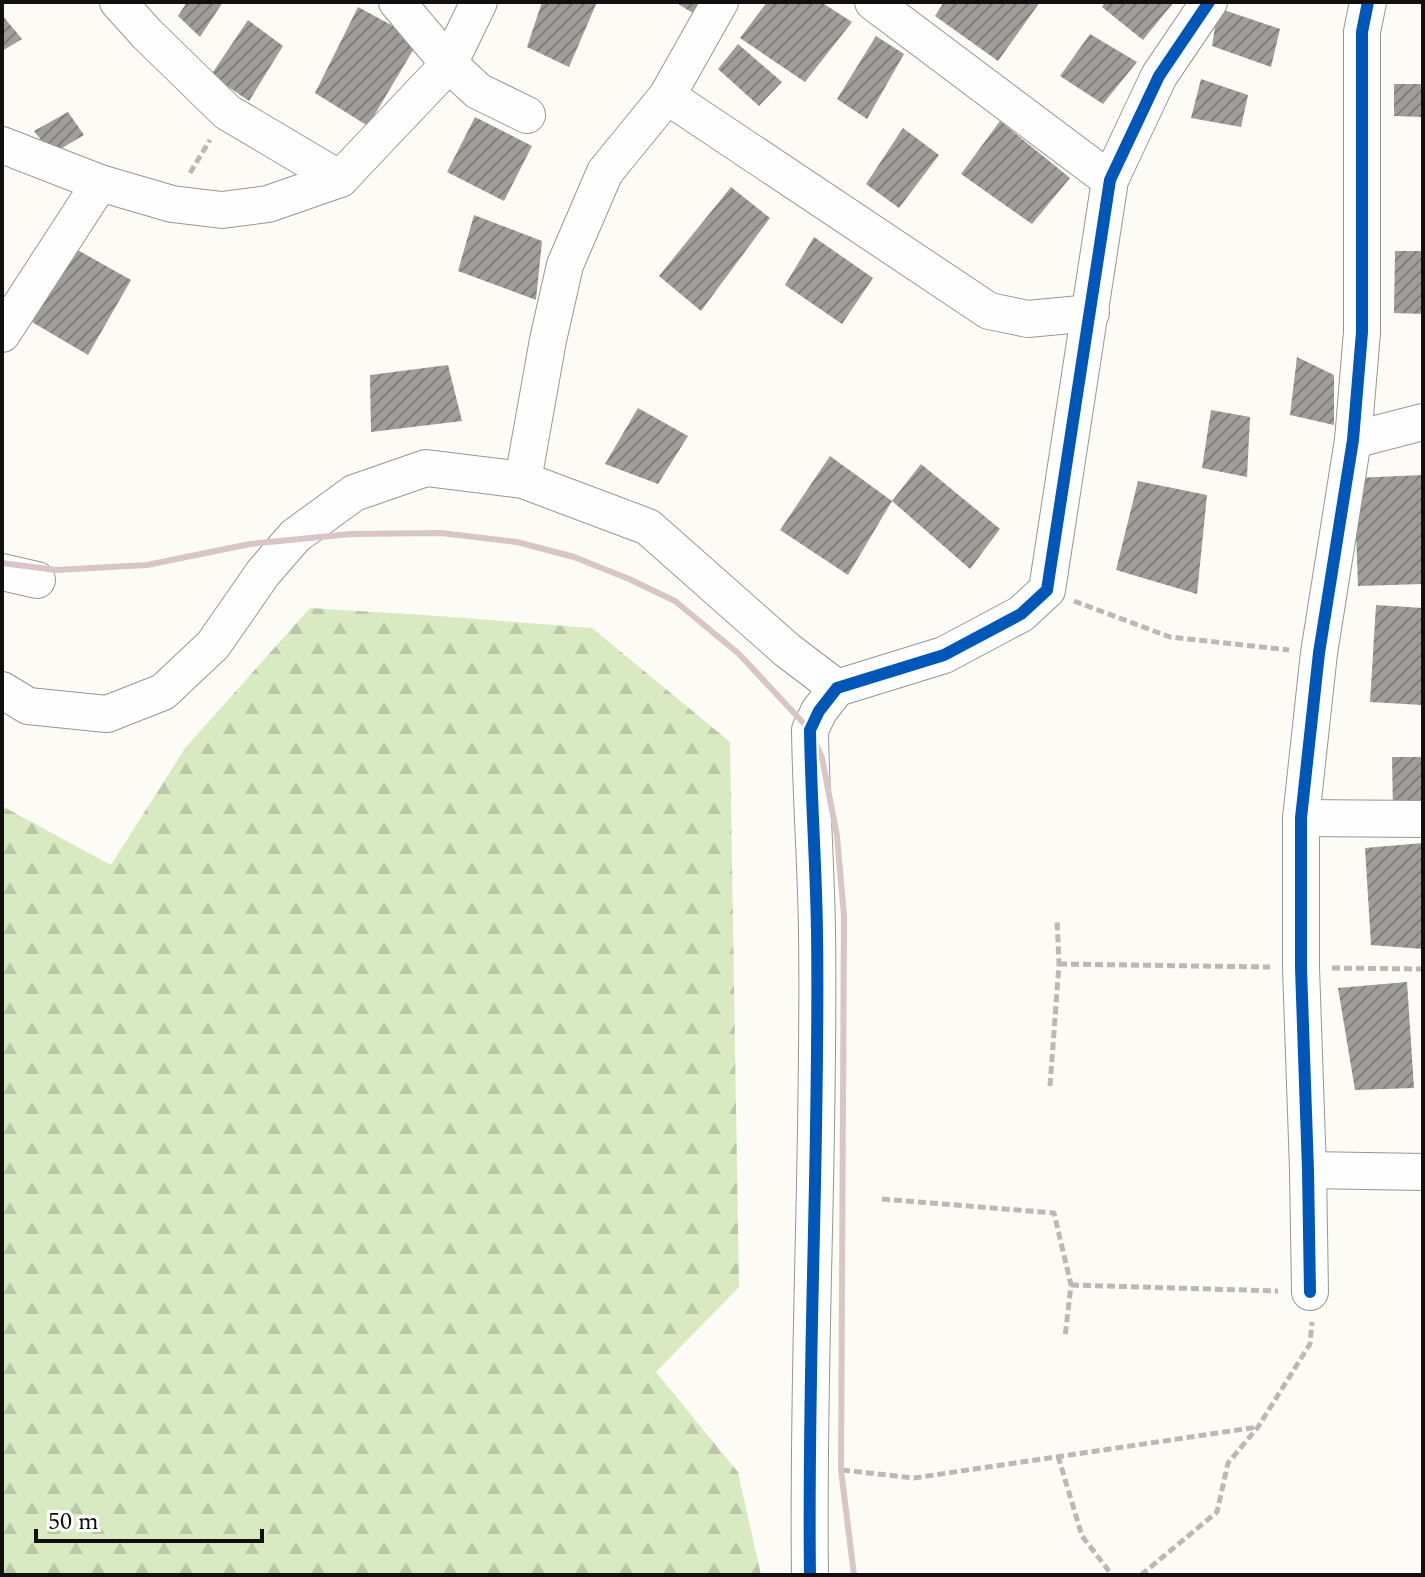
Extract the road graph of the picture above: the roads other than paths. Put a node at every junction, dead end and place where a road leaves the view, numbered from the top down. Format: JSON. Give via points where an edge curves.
{"nodes":[{"id":1,"x":118,"y":2,"type":"edge"},
{"id":2,"x":397,"y":2,"type":"edge"},
{"id":3,"x":479,"y":2,"type":"edge"},
{"id":4,"x":720,"y":2,"type":"edge"},
{"id":5,"x":873,"y":2,"type":"edge"},
{"id":6,"x":1209,"y":2,"type":"edge"},
{"id":7,"x":1368,"y":2,"type":"edge"},
{"id":8,"x":449,"y":64,"type":"junction"},
{"id":9,"x":667,"y":96,"type":"junction"},
{"id":10,"x":527,"y":115,"type":"dead end"},
{"id":11,"x":2,"y":145,"type":"edge"},
{"id":12,"x":340,"y":179,"type":"junction"},
{"id":13,"x":1110,"y":180,"type":"junction"},
{"id":14,"x":100,"y":183,"type":"junction"},
{"id":15,"x":1091,"y":313,"type":"junction"},
{"id":16,"x":2,"y":334,"type":"edge"},
{"id":17,"x":1423,"y":422,"type":"edge"},
{"id":18,"x":1353,"y":440,"type":"junction"},
{"id":19,"x":523,"y":480,"type":"junction"},
{"id":20,"x":2,"y":572,"type":"edge"},
{"id":21,"x":37,"y":580,"type":"dead end"},
{"id":22,"x":837,"y":688,"type":"junction"},
{"id":23,"x":2,"y":690,"type":"edge"},
{"id":24,"x":1301,"y":818,"type":"junction"},
{"id":25,"x":1423,"y":819,"type":"edge"},
{"id":26,"x":1308,"y":1170,"type":"junction"},
{"id":27,"x":1423,"y":1172,"type":"edge"},
{"id":28,"x":1310,"y":1292,"type":"road end"},
{"id":29,"x":810,"y":1575,"type":"edge"}],
"edges":[{"from":1,"to":12,"type":"street","via":[[227,112]]},
{"from":2,"to":8,"type":"street"},
{"from":3,"to":8,"type":"street"},
{"from":4,"to":9,"type":"street"},
{"from":5,"to":13,"type":"street"},
{"from":6,"to":13,"type":"street","via":[[1159,76]]},
{"from":7,"to":18,"type":"street","via":[[1362,32],[1362,332]]},
{"from":8,"to":10,"type":"street","via":[[478,91]]},
{"from":8,"to":12,"type":"street"},
{"from":9,"to":15,"type":"street","via":[[989,311],[1028,319]]},
{"from":9,"to":19,"type":"street","via":[[605,172],[565,265]]},
{"from":11,"to":14,"type":"street"},
{"from":12,"to":14,"type":"street","via":[[268,204],[222,210],[172,204]]},
{"from":13,"to":15,"type":"street"},
{"from":14,"to":16,"type":"street"},
{"from":15,"to":22,"type":"street","via":[[1047,590],[1021,614],[944,655]]},
{"from":17,"to":18,"type":"street"},
{"from":18,"to":24,"type":"street","via":[[1319,653]]},
{"from":19,"to":22,"type":"street","via":[[648,527]]},
{"from":19,"to":23,"type":"street","via":[[426,468],[354,493],[292,540],[213,645],[163,692],[107,714],[28,706]]},
{"from":20,"to":21,"type":"street"},
{"from":22,"to":29,"type":"street","via":[[810,730],[817,946]]},
{"from":24,"to":25,"type":"street"},
{"from":24,"to":26,"type":"street"},
{"from":26,"to":27,"type":"street"},
{"from":26,"to":28,"type":"street"}]}
